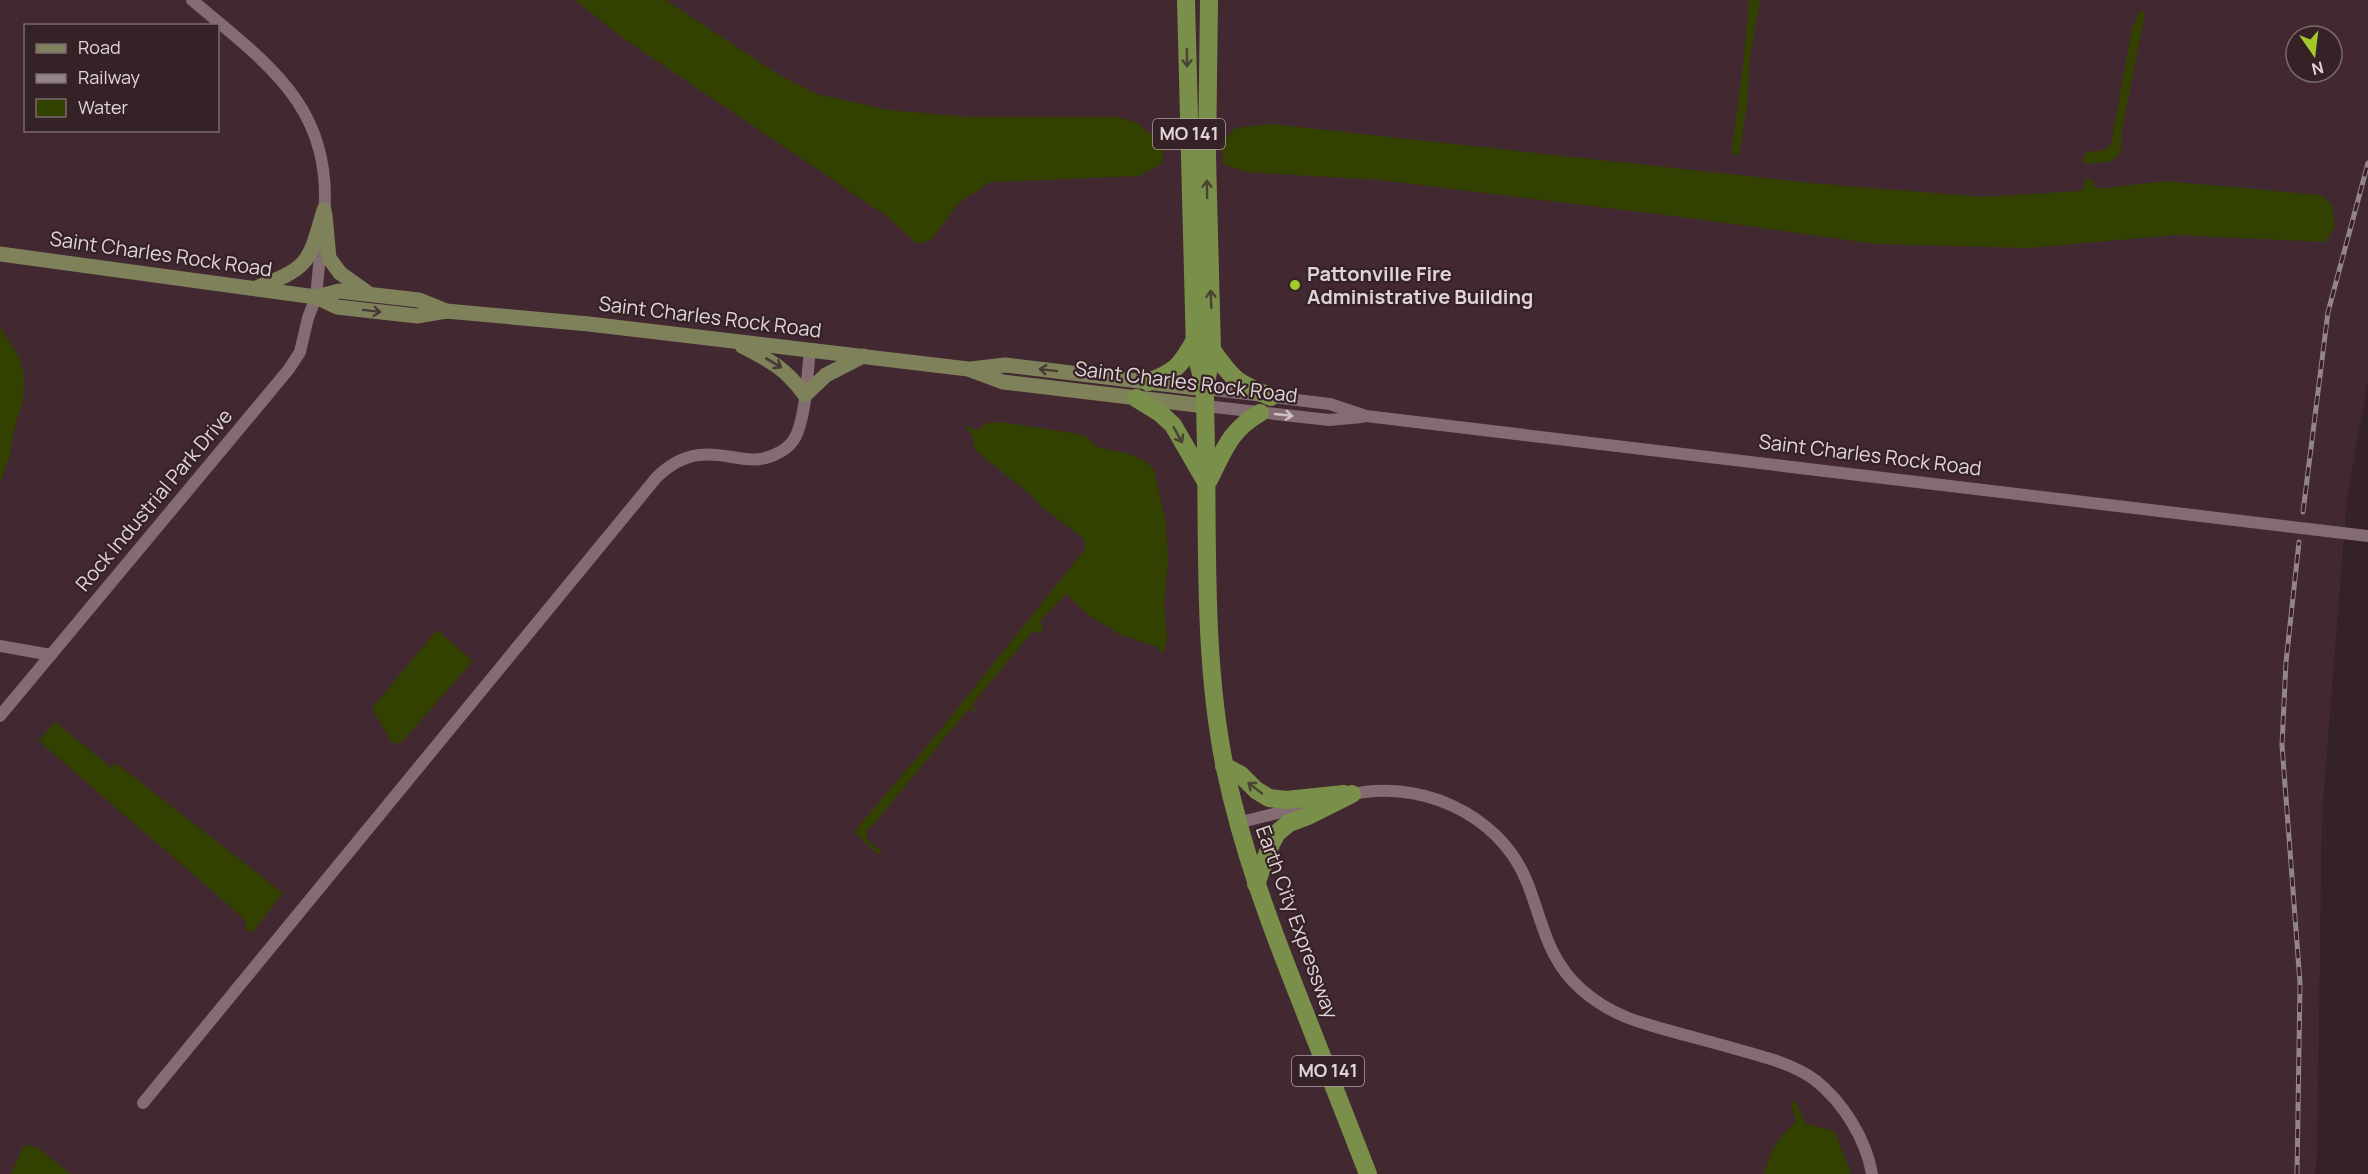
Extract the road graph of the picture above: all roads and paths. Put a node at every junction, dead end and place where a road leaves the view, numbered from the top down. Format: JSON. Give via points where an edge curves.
{"nodes":[{"id":1,"x":192,"y":0,"type":"edge"},
{"id":2,"x":1186,"y":0,"type":"edge"},
{"id":3,"x":1209,"y":0,"type":"edge"},
{"id":4,"x":324,"y":210,"type":"junction"},
{"id":5,"x":0,"y":254,"type":"edge"},
{"id":6,"x":255,"y":289,"type":"junction"},
{"id":7,"x":370,"y":294,"type":"junction"},
{"id":8,"x":316,"y":297,"type":"junction"},
{"id":9,"x":446,"y":311,"type":"junction"},
{"id":10,"x":1195,"y":340,"type":"junction"},
{"id":11,"x":735,"y":341,"type":"junction"},
{"id":12,"x":810,"y":350,"type":"junction"},
{"id":13,"x":1212,"y":350,"type":"junction"},
{"id":14,"x":863,"y":356,"type":"junction"},
{"id":15,"x":968,"y":369,"type":"junction"},
{"id":16,"x":1148,"y":382,"type":"junction"},
{"id":17,"x":805,"y":395,"type":"junction"},
{"id":18,"x":1205,"y":397,"type":"junction"},
{"id":19,"x":1271,"y":397,"type":"junction"},
{"id":20,"x":1136,"y":398,"type":"junction"},
{"id":21,"x":1260,"y":413,"type":"junction"},
{"id":22,"x":1366,"y":416,"type":"junction"},
{"id":23,"x":1207,"y":484,"type":"junction"},
{"id":24,"x":2368,"y":536,"type":"edge"},
{"id":25,"x":0,"y":646,"type":"edge"},
{"id":26,"x":51,"y":655,"type":"junction"},
{"id":27,"x":0,"y":716,"type":"edge"},
{"id":28,"x":1224,"y":766,"type":"junction"},
{"id":29,"x":1352,"y":794,"type":"junction"},
{"id":30,"x":1237,"y":824,"type":"junction"},
{"id":31,"x":1256,"y":884,"type":"junction"},
{"id":32,"x":143,"y":1103,"type":"dead end"},
{"id":33,"x":1368,"y":1174,"type":"edge"},
{"id":34,"x":1872,"y":1174,"type":"edge"}],
"edges":[{"from":1,"to":4,"type":"street","name":"Rock Industrial Park Drive","via":[[272,67],[296,97],[318,145]]},
{"from":2,"to":10,"type":"highway","name":"Earth City Expressway","number":"MO 141","one_way":true},
{"from":13,"to":3,"type":"highway","name":"Earth City Expressway","number":"MO 141","one_way":true,"via":[[1207,157]]},
{"from":4,"to":6,"type":"main road","via":[[309,256],[290,272]]},
{"from":4,"to":7,"type":"main road","via":[[329,258],[340,273]]},
{"from":4,"to":8,"type":"street","name":"Rock Industrial Park Drive"},
{"from":5,"to":6,"type":"main road","name":"Saint Charles Rock Road"},
{"from":6,"to":8,"type":"main road","name":"Saint Charles Rock Road"},
{"from":7,"to":8,"type":"main road","name":"Saint Charles Rock Road","via":[[339,291]]},
{"from":7,"to":9,"type":"main road","name":"Saint Charles Rock Road","via":[[419,300]]},
{"from":8,"to":9,"type":"main road","name":"Saint Charles Rock Road","one_way":true,"via":[[337,307],[417,316]]},
{"from":8,"to":26,"type":"street","name":"Rock Industrial Park Drive","via":[[300,352],[289,369]]},
{"from":9,"to":11,"type":"main road","name":"Saint Charles Rock Road"},
{"from":10,"to":16,"type":"highway","via":[[1178,368]]},
{"from":10,"to":18,"type":"highway","name":"Earth City Expressway","number":"MO 141"},
{"from":11,"to":12,"type":"main road","name":"Saint Charles Rock Road"},
{"from":11,"to":17,"type":"main road","one_way":true,"via":[[779,366]]},
{"from":12,"to":14,"type":"main road","name":"Saint Charles Rock Road"},
{"from":12,"to":17,"type":"street"},
{"from":13,"to":18,"type":"highway","name":"Earth City Expressway","number":"MO 141"},
{"from":13,"to":19,"type":"highway","via":[[1237,381]]},
{"from":14,"to":15,"type":"main road","name":"Saint Charles Rock Road"},
{"from":14,"to":17,"type":"main road","via":[[834,370]]},
{"from":16,"to":15,"type":"main road","name":"Saint Charles Rock Road","one_way":true,"via":[[1005,365]]},
{"from":15,"to":20,"type":"main road","name":"Saint Charles Rock Road","via":[[1003,382]]},
{"from":16,"to":18,"type":"main road","name":"Saint Charles Rock Road"},
{"from":17,"to":32,"type":"street","via":[[795,438],[772,457],[759,460],[702,454],[675,462],[656,478]]},
{"from":18,"to":19,"type":"street","name":"Saint Charles Rock Road"},
{"from":18,"to":20,"type":"main road","name":"Saint Charles Rock Road"},
{"from":18,"to":21,"type":"street","name":"Saint Charles Rock Road"},
{"from":18,"to":23,"type":"highway","name":"Earth City Expressway","number":"MO 141"},
{"from":19,"to":22,"type":"street","name":"Saint Charles Rock Road","via":[[1330,404]]},
{"from":20,"to":23,"type":"highway","one_way":true,"via":[[1173,425]]},
{"from":21,"to":22,"type":"street","name":"Saint Charles Rock Road","one_way":true,"via":[[1329,420]]},
{"from":21,"to":23,"type":"highway","via":[[1230,437]]},
{"from":22,"to":24,"type":"street","name":"Saint Charles Rock Road"},
{"from":23,"to":28,"type":"highway","name":"Earth City Expressway","number":"MO 141","via":[[1211,646]]},
{"from":25,"to":26,"type":"street"},
{"from":26,"to":27,"type":"street","name":"Rock Industrial Park Drive"},
{"from":29,"to":28,"type":"highway","one_way":true,"via":[[1269,798]]},
{"from":28,"to":30,"type":"highway","name":"Earth City Expressway","number":"MO 141"},
{"from":29,"to":30,"type":"street"},
{"from":29,"to":31,"type":"highway","via":[[1289,823],[1277,833]]},
{"from":29,"to":34,"type":"street","via":[[1399,790],[1419,794],[1462,810],[1486,827],[1518,864],[1545,938],[1560,965],[1581,989],[1626,1019],[1773,1060],[1816,1081],[1840,1105],[1860,1136]]},
{"from":30,"to":31,"type":"highway","name":"Earth City Expressway","number":"MO 141"},
{"from":31,"to":33,"type":"highway","name":"Earth City Expressway","number":"MO 141"}]}
